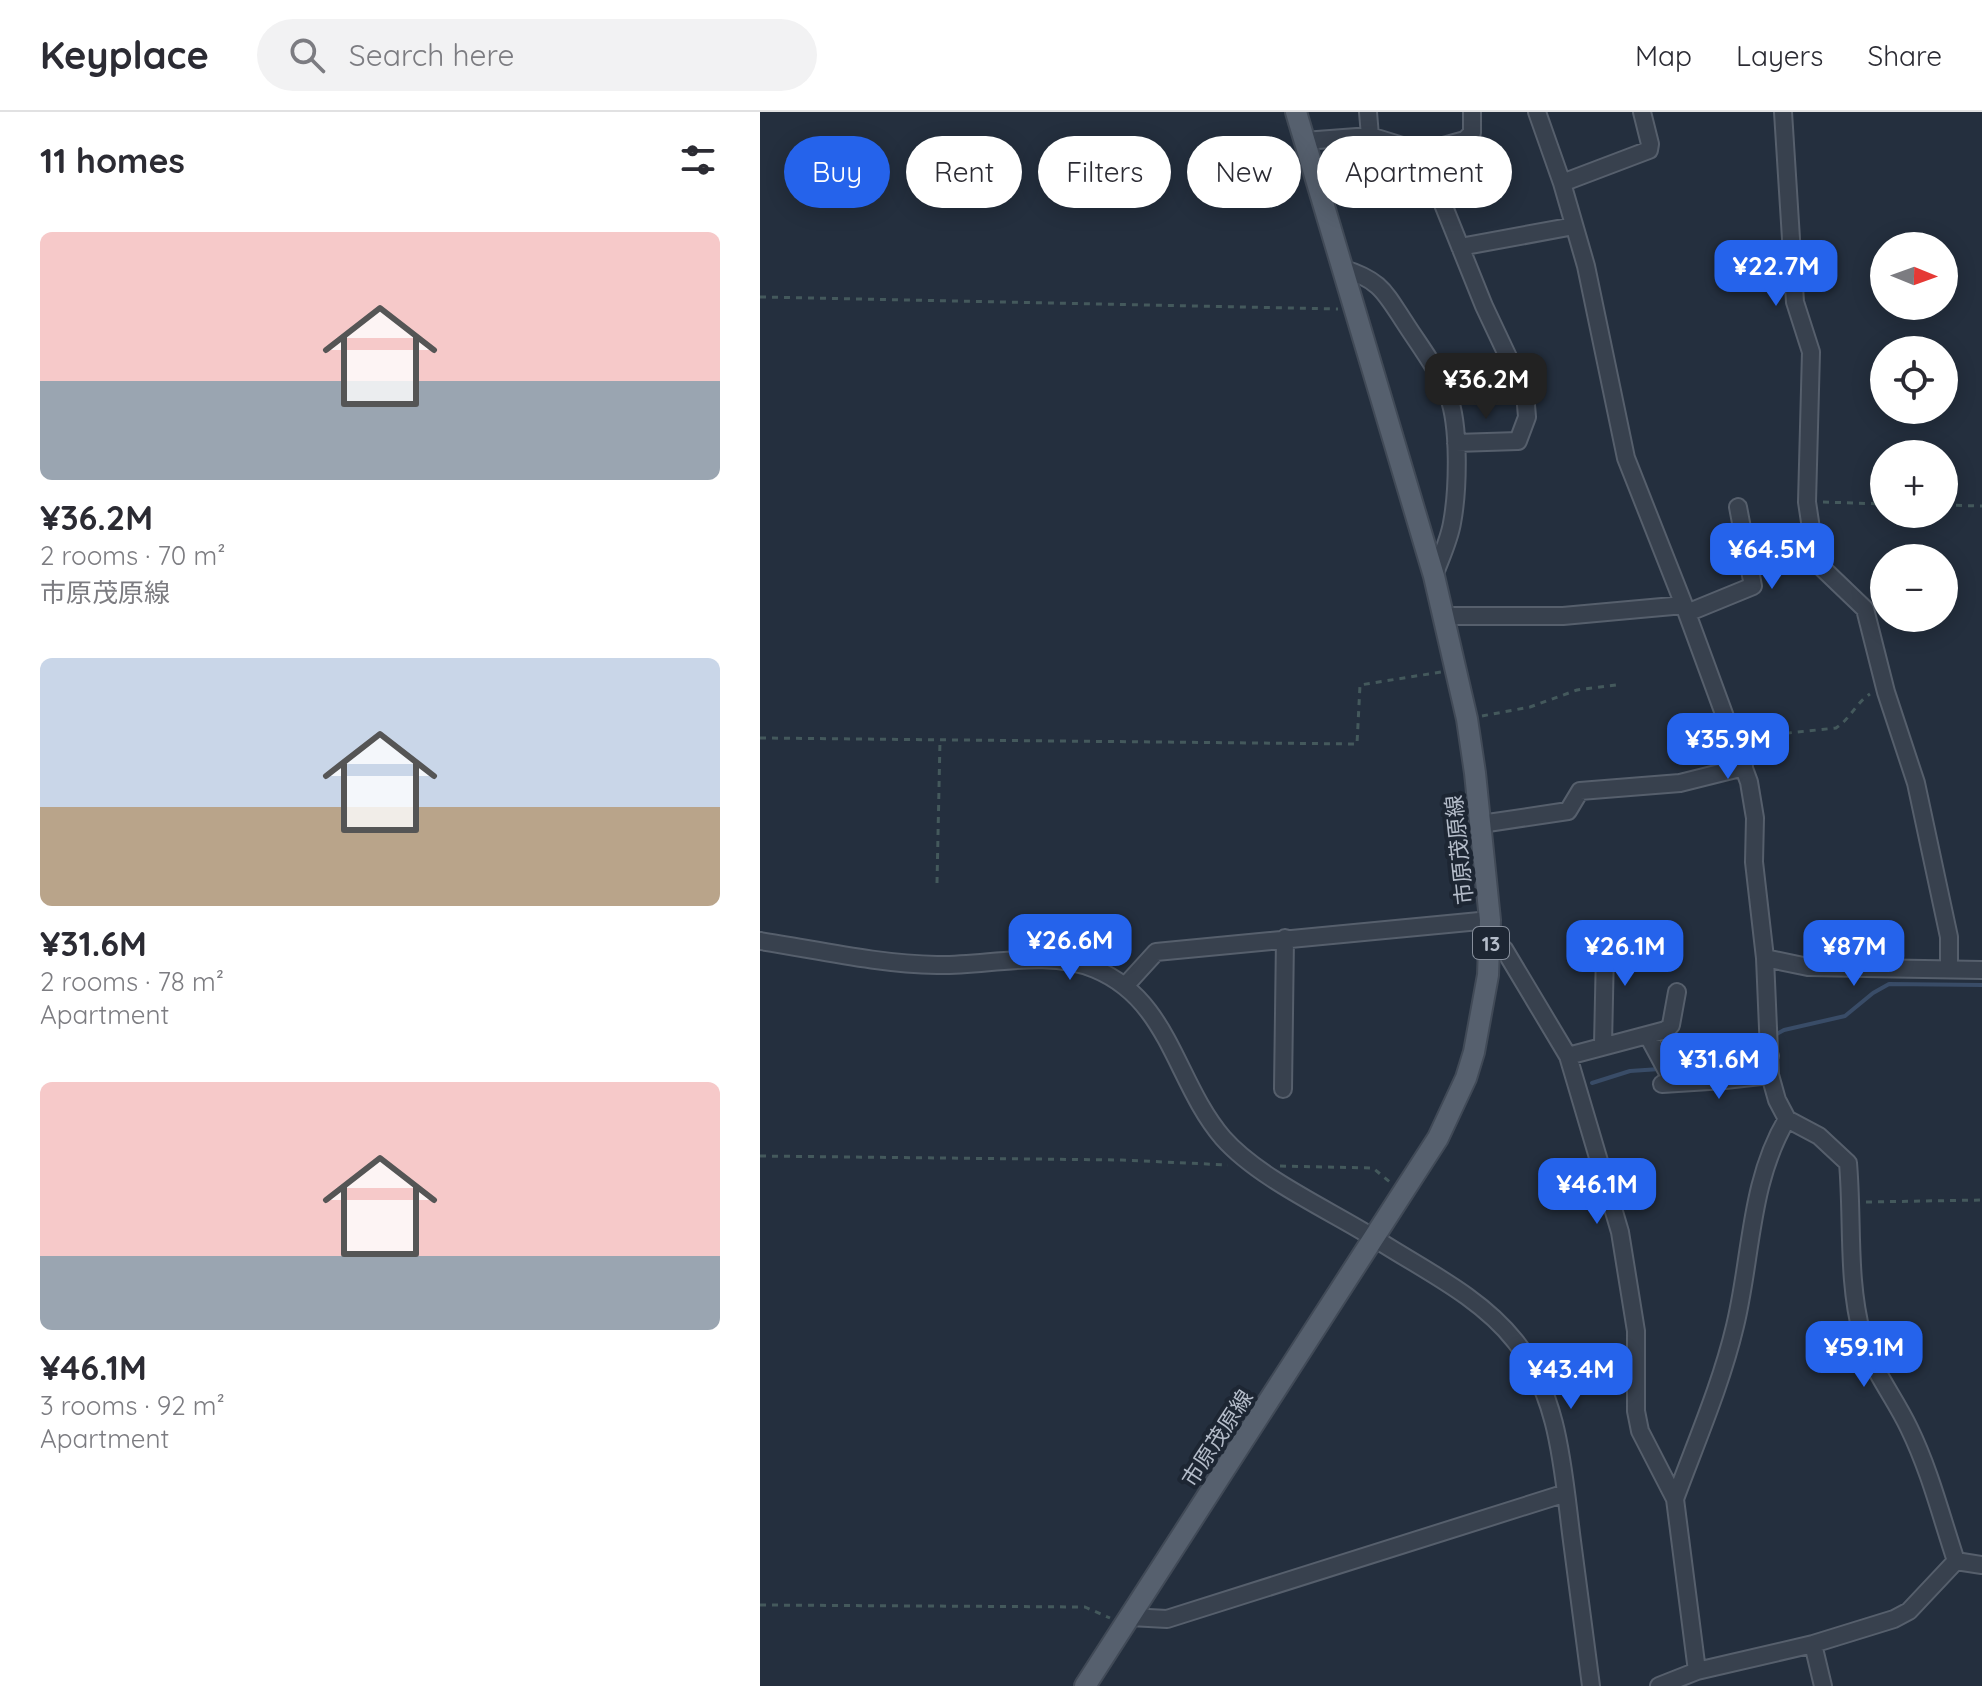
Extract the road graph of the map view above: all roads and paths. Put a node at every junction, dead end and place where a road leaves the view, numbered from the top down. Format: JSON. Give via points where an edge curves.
{"nodes":[{"id":1,"x":1296,"y":112,"type":"edge"},
{"id":2,"x":1368,"y":112,"type":"edge"},
{"id":3,"x":1472,"y":112,"type":"edge"},
{"id":4,"x":1537,"y":112,"type":"edge"},
{"id":5,"x":1642,"y":112,"type":"edge"},
{"id":6,"x":1783,"y":112,"type":"edge"},
{"id":7,"x":1370,"y":136,"type":"edge"},
{"id":8,"x":1469,"y":136,"type":"edge"},
{"id":9,"x":1317,"y":140,"type":"edge"},
{"id":10,"x":1304,"y":141,"type":"junction"},
{"id":11,"x":1562,"y":183,"type":"junction"},
{"id":12,"x":1444,"y":208,"type":"edge"},
{"id":13,"x":1574,"y":226,"type":"junction"},
{"id":14,"x":1460,"y":247,"type":"junction"},
{"id":15,"x":1341,"y":268,"type":"junction"},
{"id":16,"x":760,"y":297,"type":"edge"},
{"id":17,"x":1354,"y":310,"type":"junction"},
{"id":18,"x":1456,"y":443,"type":"junction"},
{"id":19,"x":1807,"y":502,"type":"junction"},
{"id":20,"x":1870,"y":504,"type":"edge"},
{"id":21,"x":1958,"y":505,"type":"edge"},
{"id":22,"x":1982,"y":506,"type":"edge"},
{"id":23,"x":1738,"y":507,"type":"dead end"},
{"id":24,"x":1434,"y":576,"type":"junction"},
{"id":25,"x":1686,"y":609,"type":"junction"},
{"id":26,"x":1442,"y":616,"type":"junction"},
{"id":27,"x":1456,"y":669,"type":"junction"},
{"id":28,"x":1616,"y":685,"type":"dead end"},
{"id":29,"x":1886,"y":692,"type":"junction"},
{"id":30,"x":1467,"y":719,"type":"junction"},
{"id":31,"x":760,"y":738,"type":"edge"},
{"id":32,"x":1734,"y":739,"type":"junction"},
{"id":33,"x":940,"y":740,"type":"junction"},
{"id":34,"x":1744,"y":767,"type":"junction"},
{"id":35,"x":1481,"y":824,"type":"junction"},
{"id":36,"x":937,"y":883,"type":"dead end"},
{"id":37,"x":1490,"y":920,"type":"junction"},
{"id":38,"x":1649,"y":930,"type":"dead end"},
{"id":39,"x":1285,"y":938,"type":"junction"},
{"id":40,"x":760,"y":941,"type":"edge"},
{"id":41,"x":1491,"y":943,"type":"junction"},
{"id":42,"x":1765,"y":958,"type":"junction"},
{"id":43,"x":1949,"y":969,"type":"junction"},
{"id":44,"x":1982,"y":970,"type":"edge"},
{"id":45,"x":1125,"y":986,"type":"junction"},
{"id":46,"x":1677,"y":992,"type":"dead end"},
{"id":47,"x":1648,"y":1036,"type":"junction"},
{"id":48,"x":1603,"y":1045,"type":"junction"},
{"id":49,"x":1568,"y":1056,"type":"junction"},
{"id":50,"x":1770,"y":1056,"type":"junction"},
{"id":51,"x":1664,"y":1063,"type":"junction"},
{"id":52,"x":1770,"y":1075,"type":"junction"},
{"id":53,"x":1283,"y":1089,"type":"dead end"},
{"id":54,"x":1787,"y":1119,"type":"junction"},
{"id":55,"x":760,"y":1156,"type":"edge"},
{"id":56,"x":1256,"y":1166,"type":"junction"},
{"id":57,"x":1403,"y":1193,"type":"junction"},
{"id":58,"x":1982,"y":1200,"type":"edge"},
{"id":59,"x":1852,"y":1202,"type":"junction"},
{"id":60,"x":1374,"y":1238,"type":"junction"},
{"id":61,"x":1566,"y":1493,"type":"junction"},
{"id":62,"x":1675,"y":1499,"type":"junction"},
{"id":63,"x":1956,"y":1561,"type":"junction"},
{"id":64,"x":1982,"y":1565,"type":"edge"},
{"id":65,"x":760,"y":1605,"type":"edge"},
{"id":66,"x":1128,"y":1621,"type":"junction"},
{"id":67,"x":1813,"y":1644,"type":"junction"},
{"id":68,"x":1697,"y":1671,"type":"junction"},
{"id":69,"x":1680,"y":1682,"type":"edge"},
{"id":70,"x":1085,"y":1686,"type":"edge"},
{"id":71,"x":1591,"y":1686,"type":"edge"},
{"id":72,"x":1659,"y":1686,"type":"edge"},
{"id":73,"x":1823,"y":1686,"type":"edge"}],
"edges":[{"from":1,"to":10,"type":"main road","name":"市原茂原線","number":"13"},
{"from":2,"to":7,"type":"street"},
{"from":3,"to":8,"type":"street"},
{"from":4,"to":11,"type":"street"},
{"from":5,"to":11,"type":"street","via":[[1649,150]]},
{"from":6,"to":19,"type":"street","via":[[1795,302],[1811,352]]},
{"from":9,"to":10,"type":"street"},
{"from":10,"to":15,"type":"main road","name":"市原茂原線","number":"13"},
{"from":11,"to":13,"type":"street"},
{"from":12,"to":14,"type":"street"},
{"from":13,"to":14,"type":"street"},
{"from":13,"to":25,"type":"street","via":[[1626,458]]},
{"from":14,"to":18,"type":"street","via":[[1525,393],[1527,417],[1518,441]]},
{"from":15,"to":17,"type":"main road","name":"市原茂原線","number":"13"},
{"from":15,"to":18,"type":"street","via":[[1379,284],[1437,370],[1455,420]]},
{"from":16,"to":17,"type":"path"},
{"from":17,"to":24,"type":"main road","name":"市原茂原線","number":"13"},
{"from":18,"to":24,"type":"street","via":[[1452,524]]},
{"from":19,"to":20,"type":"path"},
{"from":19,"to":29,"type":"street","via":[[1816,562],[1865,609]]},
{"from":21,"to":22,"type":"path"},
{"from":23,"to":25,"type":"street","via":[[1753,586]]},
{"from":24,"to":26,"type":"main road","name":"市原茂原線","number":"13"},
{"from":25,"to":26,"type":"street"},
{"from":25,"to":32,"type":"street"},
{"from":26,"to":27,"type":"main road","name":"市原茂原線","number":"13"},
{"from":27,"to":30,"type":"main road","name":"市原茂原線","number":"13"},
{"from":27,"to":33,"type":"path","via":[[1360,685],[1357,744]]},
{"from":28,"to":30,"type":"path"},
{"from":29,"to":32,"type":"path","via":[[1863,699],[1836,728]]},
{"from":29,"to":43,"type":"street","via":[[1934,861],[1949,937]]},
{"from":30,"to":35,"type":"main road","name":"市原茂原線","number":"13"},
{"from":31,"to":33,"type":"path"},
{"from":32,"to":34,"type":"street"},
{"from":33,"to":36,"type":"path"},
{"from":34,"to":35,"type":"street","via":[[1680,783],[1580,791],[1568,811]]},
{"from":34,"to":42,"type":"street","via":[[1755,818],[1754,862]]},
{"from":35,"to":37,"type":"main road","name":"市原茂原線","number":"13"},
{"from":37,"to":39,"type":"street"},
{"from":37,"to":41,"type":"main road","name":"市原茂原線","number":"13"},
{"from":38,"to":48,"type":"street","via":[[1616,940],[1605,951]]},
{"from":39,"to":45,"type":"street","via":[[1156,952]]},
{"from":39,"to":53,"type":"street"},
{"from":40,"to":45,"type":"street","via":[[893,963],[1049,959],[1097,970]]},
{"from":41,"to":49,"type":"street","via":[[1504,949]]},
{"from":41,"to":57,"type":"main road","name":"市原茂原線","number":"13","via":[[1485,999],[1466,1078],[1438,1138]]},
{"from":42,"to":43,"type":"street","via":[[1808,967]]},
{"from":42,"to":50,"type":"street"},
{"from":43,"to":44,"type":"street"},
{"from":45,"to":56,"type":"street","via":[[1157,1019],[1209,1119]]},
{"from":46,"to":47,"type":"street","via":[[1671,1025]]},
{"from":47,"to":48,"type":"street"},
{"from":47,"to":51,"type":"street"},
{"from":48,"to":49,"type":"street"},
{"from":49,"to":62,"type":"street","via":[[1622,1246],[1636,1331],[1640,1431]]},
{"from":50,"to":51,"type":"street","via":[[1736,1065]]},
{"from":50,"to":52,"type":"street"},
{"from":51,"to":52,"type":"street","via":[[1667,1083]]},
{"from":52,"to":54,"type":"street"},
{"from":54,"to":59,"type":"street","via":[[1819,1136],[1848,1163]]},
{"from":54,"to":62,"type":"street","via":[[1762,1170],[1729,1350]]},
{"from":55,"to":56,"type":"path"},
{"from":56,"to":57,"type":"path","via":[[1373,1168]]},
{"from":56,"to":60,"type":"street"},
{"from":57,"to":60,"type":"main road","name":"市原茂原線","number":"13"},
{"from":58,"to":59,"type":"path"},
{"from":59,"to":63,"type":"street","via":[[1853,1277],[1862,1335],[1923,1457]]},
{"from":60,"to":61,"type":"street","via":[[1479,1306],[1525,1353],[1552,1415]]},
{"from":60,"to":66,"type":"main road","name":"市原茂原線","number":"13"},
{"from":61,"to":66,"type":"street","via":[[1167,1619]]},
{"from":61,"to":71,"type":"street"},
{"from":62,"to":68,"type":"street"},
{"from":63,"to":64,"type":"street"},
{"from":63,"to":67,"type":"street","via":[[1909,1611]]},
{"from":65,"to":66,"type":"path","via":[[1085,1607]]},
{"from":66,"to":70,"type":"main road","name":"市原茂原線","number":"13"},
{"from":67,"to":68,"type":"street"},
{"from":67,"to":73,"type":"street"},
{"from":68,"to":69,"type":"street"},
{"from":69,"to":72,"type":"street"}]}
